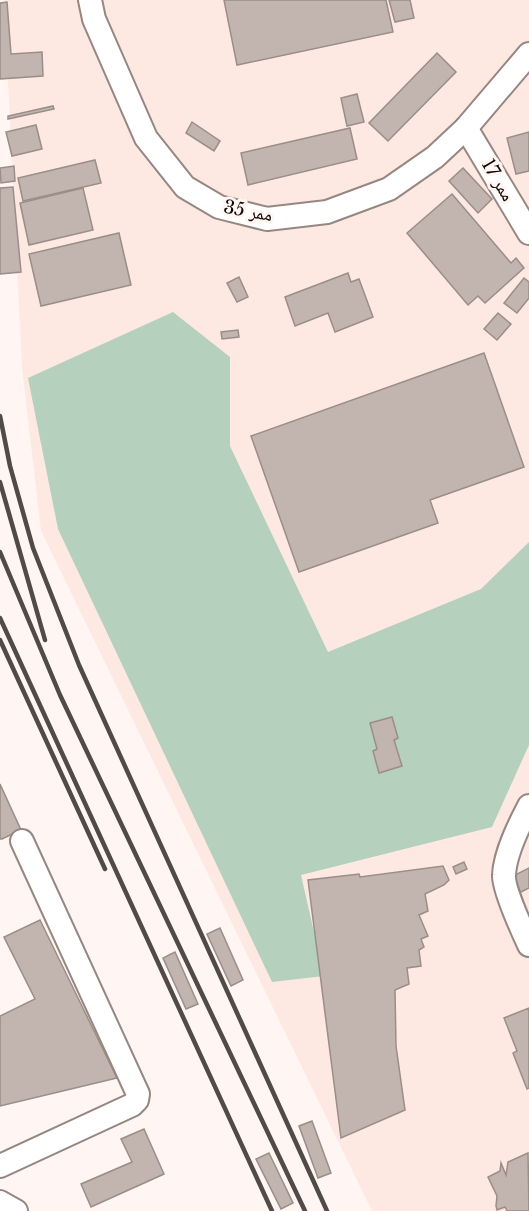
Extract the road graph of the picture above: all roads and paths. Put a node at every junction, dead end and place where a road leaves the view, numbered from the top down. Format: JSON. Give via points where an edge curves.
{"nodes":[{"id":1,"x":90,"y":0,"type":"edge"},
{"id":2,"x":524,"y":69,"type":"edge"},
{"id":3,"x":466,"y":128,"type":"junction"},
{"id":4,"x":529,"y":233,"type":"edge"},
{"id":5,"x":529,"y":806,"type":"edge"},
{"id":6,"x":22,"y":841,"type":"dead end"},
{"id":7,"x":529,"y":945,"type":"edge"},
{"id":8,"x":0,"y":1166,"type":"edge"},
{"id":9,"x":0,"y":1202,"type":"edge"},
{"id":10,"x":16,"y":1211,"type":"edge"}],
"edges":[{"from":1,"to":3,"type":"street","name":"ممر 35","via":[[94,19],[146,138],[185,187],[219,207],[267,219],[327,212],[389,189],[435,157]]},
{"from":2,"to":3,"type":"street","name":"ممر 35"},
{"from":3,"to":4,"type":"street","name":"ممر 17"},
{"from":5,"to":7,"type":"street","via":[[515,832],[503,877]]},
{"from":6,"to":8,"type":"street","via":[[138,1094],[132,1105]]},
{"from":9,"to":10,"type":"street"}]}
